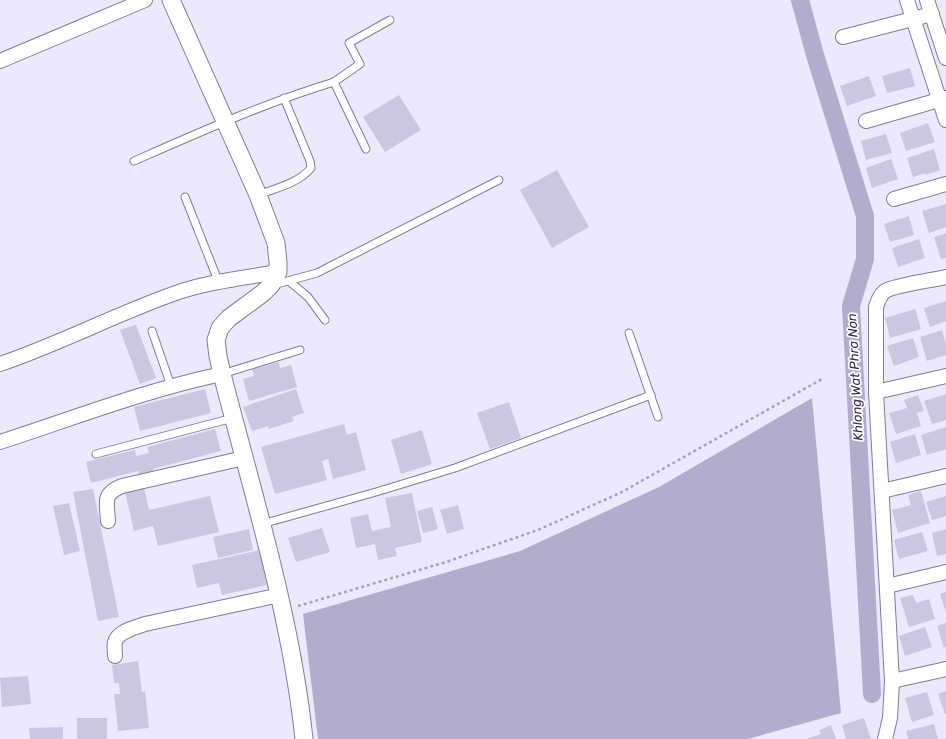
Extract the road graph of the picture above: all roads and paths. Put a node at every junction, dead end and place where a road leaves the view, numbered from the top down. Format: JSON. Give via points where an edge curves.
{"nodes":[{"id":1,"x":145,"y":0,"type":"edge"},
{"id":2,"x":171,"y":0,"type":"edge"},
{"id":3,"x":907,"y":0,"type":"edge"},
{"id":4,"x":927,"y":0,"type":"edge"},
{"id":5,"x":932,"y":14,"type":"junction"},
{"id":6,"x":913,"y":18,"type":"junction"},
{"id":7,"x":390,"y":20,"type":"dead end"},
{"id":8,"x":843,"y":37,"type":"dead end"},
{"id":9,"x":946,"y":58,"type":"edge"},
{"id":10,"x":0,"y":61,"type":"edge"},
{"id":11,"x":334,"y":82,"type":"junction"},
{"id":12,"x":284,"y":98,"type":"junction"},
{"id":13,"x":943,"y":99,"type":"edge"},
{"id":14,"x":946,"y":120,"type":"edge"},
{"id":15,"x":226,"y":121,"type":"junction"},
{"id":16,"x":866,"y":121,"type":"dead end"},
{"id":17,"x":366,"y":149,"type":"dead end"},
{"id":18,"x":134,"y":161,"type":"dead end"},
{"id":19,"x":498,"y":180,"type":"dead end"},
{"id":20,"x":946,"y":184,"type":"edge"},
{"id":21,"x":258,"y":195,"type":"junction"},
{"id":22,"x":185,"y":197,"type":"dead end"},
{"id":23,"x":894,"y":199,"type":"dead end"},
{"id":24,"x":946,"y":277,"type":"edge"},
{"id":25,"x":279,"y":279,"type":"junction"},
{"id":26,"x":219,"y":283,"type":"junction"},
{"id":27,"x":325,"y":320,"type":"dead end"},
{"id":28,"x":152,"y":331,"type":"dead end"},
{"id":29,"x":629,"y":333,"type":"dead end"},
{"id":30,"x":300,"y":350,"type":"dead end"},
{"id":31,"x":0,"y":364,"type":"edge"},
{"id":32,"x":222,"y":374,"type":"junction"},
{"id":33,"x":946,"y":376,"type":"edge"},
{"id":34,"x":822,"y":379,"type":"dead end"},
{"id":35,"x":171,"y":386,"type":"junction"},
{"id":36,"x":876,"y":392,"type":"junction"},
{"id":37,"x":651,"y":395,"type":"junction"},
{"id":38,"x":658,"y":417,"type":"dead end"},
{"id":39,"x":233,"y":418,"type":"junction"},
{"id":40,"x":0,"y":442,"type":"edge"},
{"id":41,"x":96,"y":454,"type":"dead end"},
{"id":42,"x":244,"y":458,"type":"junction"},
{"id":43,"x":946,"y":476,"type":"edge"},
{"id":44,"x":882,"y":491,"type":"junction"},
{"id":45,"x":108,"y":521,"type":"dead end"},
{"id":46,"x":261,"y":524,"type":"junction"},
{"id":47,"x":946,"y":572,"type":"edge"},
{"id":48,"x":887,"y":586,"type":"junction"},
{"id":49,"x":280,"y":595,"type":"junction"},
{"id":50,"x":283,"y":611,"type":"junction"},
{"id":51,"x":115,"y":656,"type":"dead end"},
{"id":52,"x":946,"y":669,"type":"edge"},
{"id":53,"x":892,"y":681,"type":"junction"},
{"id":54,"x":304,"y":739,"type":"edge"},
{"id":55,"x":885,"y":739,"type":"edge"}],
"edges":[{"from":1,"to":10,"type":"street"},
{"from":2,"to":15,"type":"street"},
{"from":3,"to":6,"type":"street"},
{"from":4,"to":5,"type":"street"},
{"from":5,"to":6,"type":"street"},
{"from":5,"to":9,"type":"street"},
{"from":6,"to":8,"type":"street"},
{"from":6,"to":13,"type":"street"},
{"from":7,"to":11,"type":"lane","via":[[349,44],[360,64]]},
{"from":11,"to":12,"type":"lane"},
{"from":11,"to":17,"type":"lane"},
{"from":12,"to":15,"type":"lane"},
{"from":12,"to":21,"type":"lane","via":[[311,168],[298,179]]},
{"from":13,"to":14,"type":"street"},
{"from":13,"to":16,"type":"street"},
{"from":15,"to":18,"type":"lane"},
{"from":15,"to":21,"type":"street"},
{"from":19,"to":25,"type":"lane","via":[[317,273]]},
{"from":20,"to":23,"type":"street"},
{"from":21,"to":25,"type":"street","via":[[276,243]]},
{"from":22,"to":26,"type":"lane"},
{"from":24,"to":36,"type":"street","via":[[894,288],[885,292],[879,299],[876,307]]},
{"from":25,"to":26,"type":"street"},
{"from":25,"to":27,"type":"lane","via":[[308,297]]},
{"from":25,"to":32,"type":"street","via":[[220,328],[216,340]]},
{"from":26,"to":31,"type":"street","via":[[174,294],[56,344]]},
{"from":28,"to":35,"type":"lane"},
{"from":29,"to":37,"type":"lane"},
{"from":30,"to":32,"type":"lane"},
{"from":32,"to":35,"type":"street"},
{"from":32,"to":39,"type":"street"},
{"from":33,"to":36,"type":"street"},
{"from":34,"to":50,"type":"path","via":[[622,492],[538,530],[446,562]]},
{"from":35,"to":40,"type":"street"},
{"from":36,"to":44,"type":"street"},
{"from":37,"to":38,"type":"lane"},
{"from":37,"to":46,"type":"lane","via":[[455,468]]},
{"from":39,"to":41,"type":"lane"},
{"from":39,"to":42,"type":"street"},
{"from":42,"to":45,"type":"street","via":[[113,490],[107,501]]},
{"from":42,"to":46,"type":"street"},
{"from":43,"to":44,"type":"street"},
{"from":44,"to":48,"type":"street"},
{"from":46,"to":49,"type":"street"},
{"from":47,"to":48,"type":"street"},
{"from":48,"to":53,"type":"street"},
{"from":49,"to":50,"type":"street"},
{"from":49,"to":51,"type":"street","via":[[145,624],[125,631],[115,642]]},
{"from":50,"to":54,"type":"street"},
{"from":52,"to":53,"type":"street"},
{"from":53,"to":55,"type":"street","via":[[890,718]]}]}
